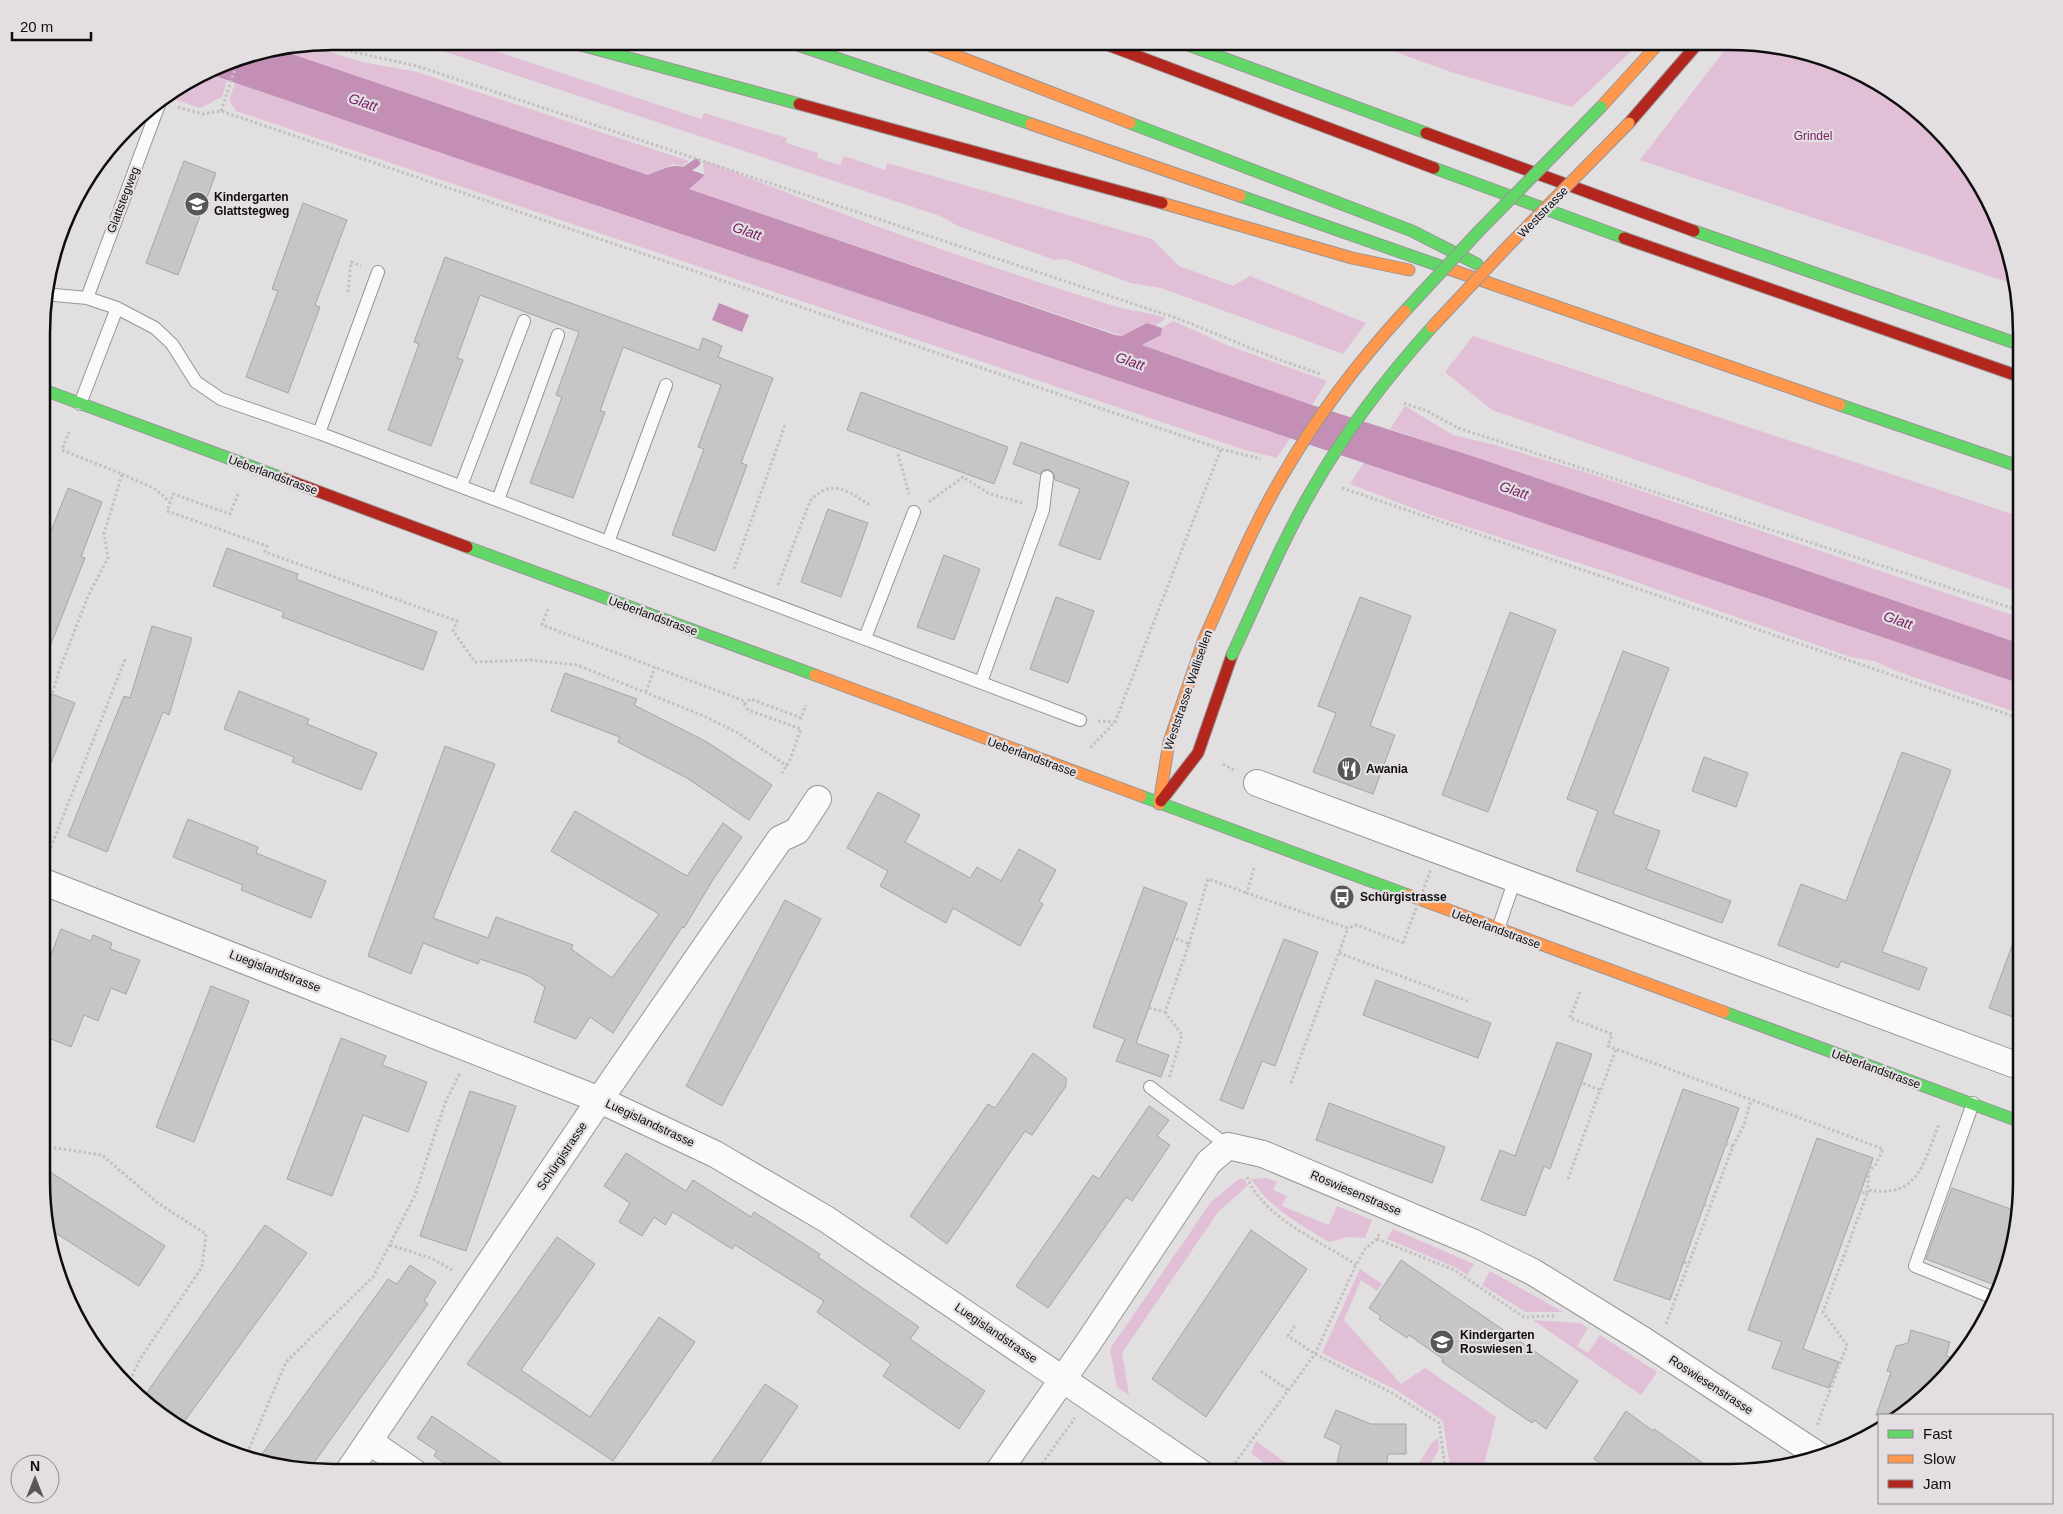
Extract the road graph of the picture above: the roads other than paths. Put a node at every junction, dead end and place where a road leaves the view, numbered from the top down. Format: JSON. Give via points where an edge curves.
{"nodes":[{"id":1,"x":599,"y":50,"type":"edge"},
{"id":2,"x":810,"y":50,"type":"edge"},
{"id":3,"x":942,"y":50,"type":"edge"},
{"id":4,"x":1121,"y":50,"type":"edge"},
{"id":5,"x":1201,"y":50,"type":"edge"},
{"id":6,"x":1653,"y":50,"type":"edge"},
{"id":7,"x":1692,"y":50,"type":"edge"},
{"id":8,"x":156,"y":112,"type":"edge"},
{"id":9,"x":378,"y":272,"type":"dead end"},
{"id":10,"x":1507,"y":290,"type":"junction"},
{"id":11,"x":52,"y":295,"type":"edge"},
{"id":12,"x":87,"y":298,"type":"junction"},
{"id":13,"x":117,"y":308,"type":"junction"},
{"id":14,"x":1578,"y":315,"type":"junction"},
{"id":15,"x":524,"y":321,"type":"dead end"},
{"id":16,"x":558,"y":335,"type":"dead end"},
{"id":17,"x":2013,"y":342,"type":"edge"},
{"id":18,"x":2013,"y":373,"type":"edge"},
{"id":19,"x":666,"y":385,"type":"dead end"},
{"id":20,"x":50,"y":392,"type":"edge"},
{"id":21,"x":80,"y":404,"type":"junction"},
{"id":22,"x":319,"y":433,"type":"junction"},
{"id":23,"x":2013,"y":465,"type":"edge"},
{"id":24,"x":1047,"y":477,"type":"dead end"},
{"id":25,"x":461,"y":486,"type":"junction"},
{"id":26,"x":498,"y":500,"type":"junction"},
{"id":27,"x":914,"y":512,"type":"road end"},
{"id":28,"x":608,"y":542,"type":"junction"},
{"id":29,"x":865,"y":638,"type":"junction"},
{"id":30,"x":981,"y":682,"type":"junction"},
{"id":31,"x":1080,"y":720,"type":"dead end"},
{"id":32,"x":1257,"y":783,"type":"dead end"},
{"id":33,"x":818,"y":799,"type":"dead end"},
{"id":34,"x":1159,"y":804,"type":"junction"},
{"id":35,"x":50,"y":874,"type":"edge"},
{"id":36,"x":1515,"y":879,"type":"junction"},
{"id":37,"x":1498,"y":929,"type":"junction"},
{"id":38,"x":2013,"y":1064,"type":"edge"},
{"id":39,"x":1150,"y":1087,"type":"dead end"},
{"id":40,"x":600,"y":1100,"type":"junction"},
{"id":41,"x":1973,"y":1103,"type":"junction"},
{"id":42,"x":2013,"y":1119,"type":"edge"},
{"id":43,"x":1228,"y":1146,"type":"junction"},
{"id":44,"x":1988,"y":1296,"type":"edge"},
{"id":45,"x":1064,"y":1378,"type":"junction"},
{"id":46,"x":370,"y":1442,"type":"junction"},
{"id":47,"x":1812,"y":1451,"type":"edge"},
{"id":48,"x":354,"y":1464,"type":"edge"},
{"id":49,"x":402,"y":1464,"type":"edge"},
{"id":50,"x":1004,"y":1464,"type":"edge"},
{"id":51,"x":1189,"y":1464,"type":"edge"}],
"edges":[{"from":1,"to":10,"type":"main road","via":[[1210,216],[1352,258]]},
{"from":2,"to":10,"type":"main road"},
{"from":3,"to":14,"type":"main road","via":[[1412,231]]},
{"from":4,"to":18,"type":"main road","via":[[1587,225]]},
{"from":5,"to":17,"type":"main road","via":[[1596,197]]},
{"from":6,"to":34,"type":"main road","name":"Weststrasse Wallisellen","bridge":true,"via":[[1409,305],[1355,371],[1296,454],[1247,544],[1204,639],[1169,742]]},
{"from":7,"to":34,"type":"main road","name":"Weststrasse","bridge":true,"via":[[1629,123],[1437,321],[1387,382],[1324,469],[1275,560],[1232,655],[1198,753]]},
{"from":8,"to":12,"type":"lane","name":"Glattstegweg"},
{"from":9,"to":22,"type":"lane"},
{"from":10,"to":14,"type":"main road"},
{"from":11,"to":12,"type":"lane"},
{"from":12,"to":13,"type":"lane"},
{"from":13,"to":21,"type":"lane"},
{"from":13,"to":22,"type":"lane","via":[[155,328],[172,344],[196,382],[221,399]]},
{"from":14,"to":23,"type":"main road"},
{"from":15,"to":25,"type":"lane"},
{"from":16,"to":26,"type":"lane"},
{"from":19,"to":28,"type":"lane"},
{"from":20,"to":21,"type":"main road","name":"Ueberlandstrasse"},
{"from":21,"to":34,"type":"main road","name":"Ueberlandstrasse"},
{"from":22,"to":25,"type":"lane"},
{"from":24,"to":30,"type":"lane","via":[[1043,510]]},
{"from":25,"to":26,"type":"lane"},
{"from":26,"to":28,"type":"lane"},
{"from":27,"to":29,"type":"lane"},
{"from":28,"to":29,"type":"lane"},
{"from":29,"to":30,"type":"lane"},
{"from":30,"to":31,"type":"lane"},
{"from":32,"to":36,"type":"street"},
{"from":33,"to":40,"type":"street","name":"Schürgistrasse","via":[[797,830],[780,839]]},
{"from":34,"to":37,"type":"main road","name":"Ueberlandstrasse"},
{"from":35,"to":40,"type":"street","name":"Luegislandstrasse"},
{"from":36,"to":37,"type":"lane"},
{"from":36,"to":38,"type":"street"},
{"from":37,"to":41,"type":"main road","name":"Ueberlandstrasse"},
{"from":39,"to":43,"type":"lane"},
{"from":40,"to":45,"type":"street","name":"Luegislandstrasse","via":[[715,1154],[826,1219]]},
{"from":40,"to":46,"type":"street","name":"Schürgistrasse"},
{"from":41,"to":42,"type":"main road","name":"Ueberlandstrasse"},
{"from":41,"to":44,"type":"lane","via":[[1915,1266]]},
{"from":43,"to":45,"type":"street","via":[[1209,1162]]},
{"from":43,"to":47,"type":"street","name":"Roswiesenstrasse","via":[[1263,1154],[1472,1242],[1533,1272]]},
{"from":45,"to":50,"type":"street"},
{"from":45,"to":51,"type":"street","name":"Luegislandstrasse"},
{"from":46,"to":48,"type":"street","name":"Schürgistrasse"},
{"from":46,"to":49,"type":"street"}]}
